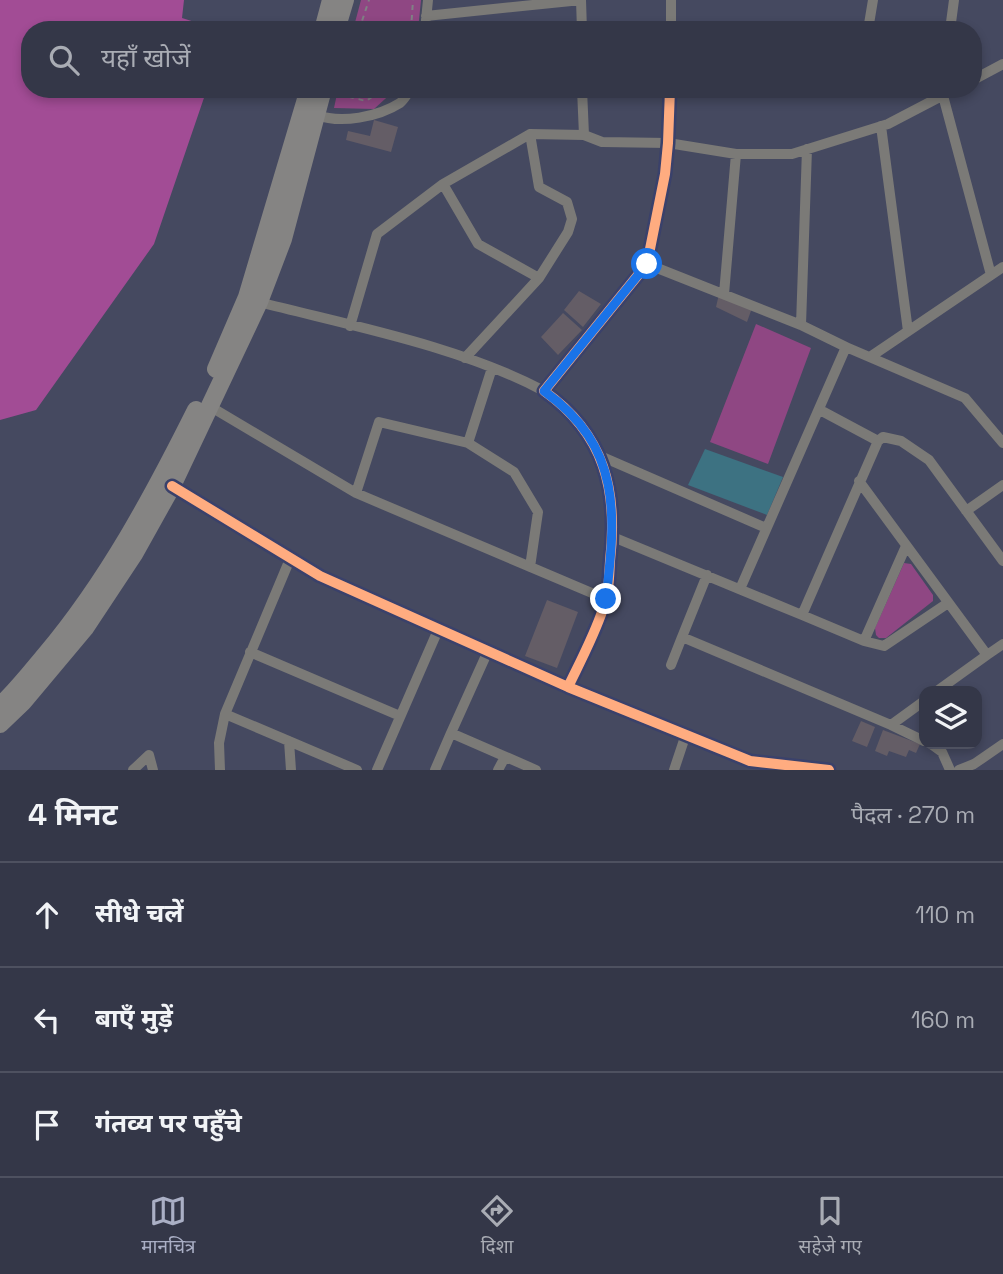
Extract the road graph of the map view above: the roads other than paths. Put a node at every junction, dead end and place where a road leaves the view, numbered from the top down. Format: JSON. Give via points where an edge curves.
{"nodes":[{"id":1,"x":331,"y":0,"type":"edge"},
{"id":2,"x":345,"y":0,"type":"edge"},
{"id":3,"x":428,"y":0,"type":"edge"},
{"id":4,"x":581,"y":0,"type":"edge"},
{"id":5,"x":671,"y":0,"type":"edge"},
{"id":6,"x":873,"y":0,"type":"edge"},
{"id":7,"x":954,"y":0,"type":"edge"},
{"id":8,"x":426,"y":16,"type":"junction"},
{"id":9,"x":325,"y":21,"type":"edge"},
{"id":10,"x":339,"y":21,"type":"edge"},
{"id":11,"x":426,"y":21,"type":"edge"},
{"id":12,"x":582,"y":21,"type":"edge"},
{"id":13,"x":671,"y":21,"type":"edge"},
{"id":14,"x":869,"y":21,"type":"edge"},
{"id":15,"x":951,"y":21,"type":"edge"},
{"id":16,"x":1003,"y":64,"type":"edge"},
{"id":17,"x":982,"y":75,"type":"edge"},
{"id":18,"x":306,"y":98,"type":"edge"},
{"id":19,"x":321,"y":98,"type":"edge"},
{"id":20,"x":405,"y":98,"type":"edge"},
{"id":21,"x":582,"y":98,"type":"edge"},
{"id":22,"x":670,"y":98,"type":"edge"},
{"id":23,"x":933,"y":98,"type":"edge"},
{"id":24,"x":943,"y":98,"type":"edge"},
{"id":25,"x":317,"y":115,"type":"junction"},
{"id":26,"x":881,"y":126,"type":"junction"},
{"id":27,"x":530,"y":134,"type":"junction"},
{"id":28,"x":584,"y":135,"type":"junction"},
{"id":29,"x":668,"y":143,"type":"junction"},
{"id":30,"x":807,"y":149,"type":"junction"},
{"id":31,"x":736,"y":154,"type":"junction"},
{"id":32,"x":443,"y":184,"type":"junction"},
{"id":33,"x":647,"y":264,"type":"junction"},
{"id":34,"x":1003,"y":267,"type":"edge"},
{"id":35,"x":991,"y":275,"type":"junction"},
{"id":36,"x":539,"y":278,"type":"junction"},
{"id":37,"x":724,"y":294,"type":"junction"},
{"id":38,"x":259,"y":302,"type":"junction"},
{"id":39,"x":801,"y":325,"type":"junction"},
{"id":40,"x":350,"y":326,"type":"junction"},
{"id":41,"x":908,"y":331,"type":"junction"},
{"id":42,"x":846,"y":347,"type":"junction"},
{"id":43,"x":870,"y":357,"type":"junction"},
{"id":44,"x":464,"y":358,"type":"junction"},
{"id":45,"x":492,"y":368,"type":"junction"},
{"id":46,"x":544,"y":391,"type":"junction"},
{"id":47,"x":211,"y":407,"type":"junction"},
{"id":48,"x":820,"y":410,"type":"junction"},
{"id":49,"x":878,"y":441,"type":"junction"},
{"id":50,"x":468,"y":443,"type":"junction"},
{"id":51,"x":1003,"y":443,"type":"edge"},
{"id":52,"x":598,"y":455,"type":"junction"},
{"id":53,"x":859,"y":481,"type":"junction"},
{"id":54,"x":1003,"y":485,"type":"edge"},
{"id":55,"x":172,"y":486,"type":"junction"},
{"id":56,"x":356,"y":493,"type":"junction"},
{"id":57,"x":967,"y":511,"type":"junction"},
{"id":58,"x":766,"y":528,"type":"junction"},
{"id":59,"x":613,"y":537,"type":"junction"},
{"id":60,"x":906,"y":546,"type":"junction"},
{"id":61,"x":1003,"y":561,"type":"edge"},
{"id":62,"x":288,"y":562,"type":"junction"},
{"id":63,"x":530,"y":567,"type":"junction"},
{"id":64,"x":706,"y":575,"type":"junction"},
{"id":65,"x":740,"y":589,"type":"junction"},
{"id":66,"x":606,"y":599,"type":"junction"},
{"id":67,"x":948,"y":603,"type":"junction"},
{"id":68,"x":802,"y":615,"type":"junction"},
{"id":69,"x":437,"y":633,"type":"junction"},
{"id":70,"x":682,"y":637,"type":"junction"},
{"id":71,"x":864,"y":640,"type":"junction"},
{"id":72,"x":1003,"y":643,"type":"edge"},
{"id":73,"x":250,"y":652,"type":"junction"},
{"id":74,"x":486,"y":654,"type":"junction"},
{"id":75,"x":987,"y":655,"type":"junction"},
{"id":76,"x":671,"y":665,"type":"dead end"},
{"id":77,"x":944,"y":686,"type":"edge"},
{"id":78,"x":568,"y":687,"type":"junction"},
{"id":79,"x":919,"y":705,"type":"edge"},
{"id":80,"x":0,"y":706,"type":"edge"},
{"id":81,"x":226,"y":714,"type":"junction"},
{"id":82,"x":400,"y":716,"type":"junction"},
{"id":83,"x":0,"y":724,"type":"edge"},
{"id":84,"x":891,"y":725,"type":"junction"},
{"id":85,"x":451,"y":733,"type":"junction"},
{"id":86,"x":686,"y":734,"type":"junction"},
{"id":87,"x":919,"y":739,"type":"edge"},
{"id":88,"x":289,"y":741,"type":"junction"},
{"id":89,"x":1003,"y":744,"type":"edge"},
{"id":90,"x":938,"y":749,"type":"edge"},
{"id":91,"x":505,"y":757,"type":"junction"},
{"id":92,"x":133,"y":770,"type":"edge"},
{"id":93,"x":153,"y":770,"type":"edge"},
{"id":94,"x":220,"y":770,"type":"edge"},
{"id":95,"x":291,"y":770,"type":"edge"},
{"id":96,"x":357,"y":770,"type":"edge"},
{"id":97,"x":377,"y":770,"type":"edge"},
{"id":98,"x":435,"y":770,"type":"edge"},
{"id":99,"x":498,"y":770,"type":"edge"},
{"id":100,"x":536,"y":770,"type":"edge"},
{"id":101,"x":674,"y":770,"type":"edge"},
{"id":102,"x":829,"y":770,"type":"edge"},
{"id":103,"x":950,"y":770,"type":"edge"},
{"id":104,"x":959,"y":770,"type":"edge"}],
"edges":[{"from":1,"to":9,"type":"main road"},
{"from":2,"to":10,"type":"main road"},
{"from":3,"to":8,"type":"street"},
{"from":4,"to":8,"type":"street"},
{"from":4,"to":12,"type":"street"},
{"from":5,"to":13,"type":"street"},
{"from":6,"to":14,"type":"street"},
{"from":7,"to":15,"type":"street"},
{"from":8,"to":11,"type":"street"},
{"from":16,"to":17,"type":"street"},
{"from":18,"to":80,"type":"main road","via":[[247,297],[200,402],[143,513],[89,598]]},
{"from":19,"to":25,"type":"main road"},
{"from":20,"to":25,"type":"street","via":[[375,113],[331,120]]},
{"from":21,"to":28,"type":"street"},
{"from":22,"to":29,"type":"street"},
{"from":23,"to":26,"type":"street"},
{"from":24,"to":35,"type":"street"},
{"from":25,"to":38,"type":"main road","via":[[283,239]]},
{"from":26,"to":30,"type":"street"},
{"from":26,"to":41,"type":"street"},
{"from":27,"to":28,"type":"street"},
{"from":27,"to":32,"type":"street"},
{"from":27,"to":36,"type":"street","via":[[539,187],[567,202],[572,219]]},
{"from":28,"to":29,"type":"street","via":[[602,142]]},
{"from":29,"to":31,"type":"street"},
{"from":29,"to":33,"type":"street"},
{"from":30,"to":31,"type":"street","via":[[792,154]]},
{"from":30,"to":39,"type":"street"},
{"from":31,"to":37,"type":"street"},
{"from":32,"to":36,"type":"street","via":[[478,244]]},
{"from":32,"to":40,"type":"street","via":[[377,234]]},
{"from":33,"to":37,"type":"street"},
{"from":33,"to":46,"type":"street"},
{"from":34,"to":35,"type":"street"},
{"from":35,"to":41,"type":"street"},
{"from":36,"to":44,"type":"street"},
{"from":37,"to":39,"type":"street"},
{"from":38,"to":40,"type":"street"},
{"from":38,"to":47,"type":"main road"},
{"from":39,"to":42,"type":"street"},
{"from":40,"to":44,"type":"street"},
{"from":41,"to":43,"type":"street"},
{"from":42,"to":43,"type":"street"},
{"from":42,"to":48,"type":"street"},
{"from":43,"to":51,"type":"street","via":[[965,398]]},
{"from":44,"to":45,"type":"street"},
{"from":45,"to":46,"type":"street"},
{"from":45,"to":50,"type":"street"},
{"from":46,"to":52,"type":"street","via":[[577,421]]},
{"from":47,"to":55,"type":"main road"},
{"from":47,"to":56,"type":"street"},
{"from":48,"to":49,"type":"street"},
{"from":48,"to":58,"type":"street"},
{"from":49,"to":53,"type":"street"},
{"from":49,"to":57,"type":"street","via":[[883,437],[901,441],[929,460]]},
{"from":50,"to":56,"type":"street","via":[[379,422]]},
{"from":50,"to":63,"type":"street","via":[[514,472],[538,512]]},
{"from":52,"to":58,"type":"street"},
{"from":52,"to":59,"type":"street","via":[[612,503]]},
{"from":53,"to":60,"type":"street"},
{"from":53,"to":68,"type":"street"},
{"from":54,"to":57,"type":"street"},
{"from":55,"to":62,"type":"street","via":[[205,507],[211,517]]},
{"from":55,"to":83,"type":"main road","via":[[85,628]]},
{"from":56,"to":63,"type":"street"},
{"from":57,"to":61,"type":"street"},
{"from":58,"to":65,"type":"street"},
{"from":59,"to":64,"type":"street"},
{"from":59,"to":66,"type":"street"},
{"from":60,"to":67,"type":"street"},
{"from":60,"to":71,"type":"street"},
{"from":62,"to":69,"type":"street","via":[[368,606]]},
{"from":62,"to":73,"type":"street"},
{"from":63,"to":66,"type":"street"},
{"from":64,"to":65,"type":"street"},
{"from":64,"to":70,"type":"street"},
{"from":65,"to":68,"type":"street"},
{"from":66,"to":78,"type":"street"},
{"from":67,"to":71,"type":"street","via":[[887,645]]},
{"from":67,"to":75,"type":"street"},
{"from":68,"to":71,"type":"street"},
{"from":69,"to":74,"type":"street"},
{"from":69,"to":82,"type":"street"},
{"from":70,"to":76,"type":"street"},
{"from":70,"to":84,"type":"street"},
{"from":72,"to":75,"type":"street"},
{"from":73,"to":81,"type":"street"},
{"from":73,"to":82,"type":"street"},
{"from":74,"to":78,"type":"street"},
{"from":74,"to":85,"type":"street"},
{"from":75,"to":77,"type":"street"},
{"from":78,"to":86,"type":"street"},
{"from":79,"to":84,"type":"street"},
{"from":81,"to":88,"type":"street"},
{"from":81,"to":94,"type":"street","via":[[219,743]]},
{"from":82,"to":97,"type":"street"},
{"from":84,"to":87,"type":"street"},
{"from":85,"to":91,"type":"street"},
{"from":85,"to":98,"type":"street"},
{"from":86,"to":101,"type":"street"},
{"from":86,"to":102,"type":"street","via":[[750,761]]},
{"from":88,"to":95,"type":"street"},
{"from":88,"to":96,"type":"street"},
{"from":89,"to":104,"type":"street"},
{"from":90,"to":103,"type":"street"},
{"from":91,"to":99,"type":"street"},
{"from":91,"to":100,"type":"street"},
{"from":92,"to":93,"type":"street","via":[[149,755]]}]}
